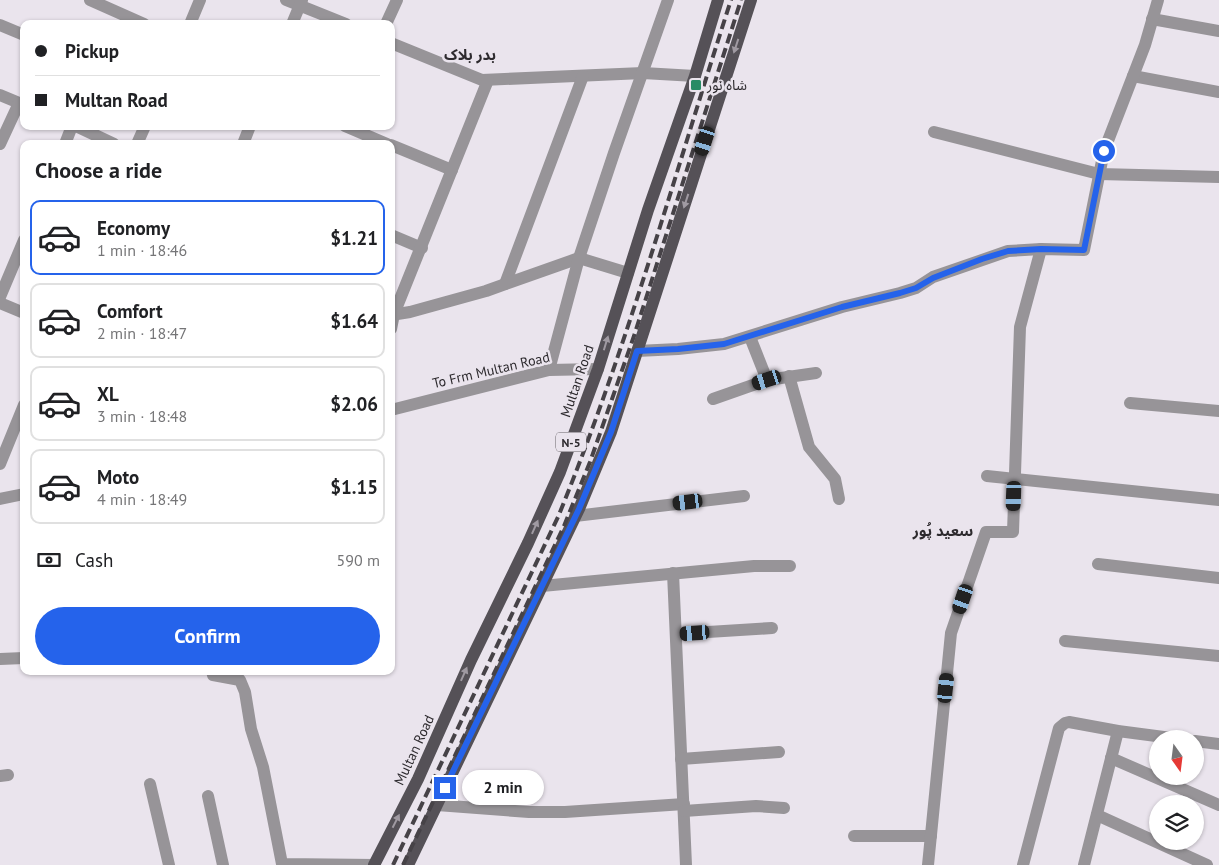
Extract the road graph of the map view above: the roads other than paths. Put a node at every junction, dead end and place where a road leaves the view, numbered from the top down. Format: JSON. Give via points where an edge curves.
{"nodes":[{"id":1,"x":90,"y":0,"type":"edge"},
{"id":2,"x":200,"y":0,"type":"edge"},
{"id":3,"x":286,"y":0,"type":"edge"},
{"id":4,"x":397,"y":0,"type":"edge"},
{"id":5,"x":668,"y":0,"type":"edge"},
{"id":6,"x":718,"y":0,"type":"edge"},
{"id":7,"x":751,"y":0,"type":"edge"},
{"id":8,"x":1158,"y":0,"type":"edge"},
{"id":9,"x":301,"y":2,"type":"edge"},
{"id":10,"x":1152,"y":19,"type":"junction"},
{"id":11,"x":135,"y":20,"type":"edge"},
{"id":12,"x":192,"y":20,"type":"edge"},
{"id":13,"x":294,"y":20,"type":"edge"},
{"id":14,"x":338,"y":20,"type":"edge"},
{"id":15,"x":388,"y":20,"type":"edge"},
{"id":16,"x":0,"y":25,"type":"edge"},
{"id":17,"x":1219,"y":31,"type":"edge"},
{"id":18,"x":20,"y":33,"type":"edge"},
{"id":19,"x":395,"y":45,"type":"edge"},
{"id":20,"x":643,"y":73,"type":"junction"},
{"id":21,"x":583,"y":76,"type":"junction"},
{"id":22,"x":695,"y":76,"type":"junction"},
{"id":23,"x":1133,"y":76,"type":"junction"},
{"id":24,"x":488,"y":80,"type":"junction"},
{"id":25,"x":1219,"y":92,"type":"edge"},
{"id":26,"x":0,"y":95,"type":"edge"},
{"id":27,"x":20,"y":104,"type":"edge"},
{"id":28,"x":20,"y":106,"type":"edge"},
{"id":29,"x":84,"y":130,"type":"edge"},
{"id":30,"x":354,"y":130,"type":"edge"},
{"id":31,"x":934,"y":132,"type":"dead end"},
{"id":32,"x":106,"y":140,"type":"edge"},
{"id":33,"x":378,"y":140,"type":"edge"},
{"id":34,"x":0,"y":144,"type":"edge"},
{"id":35,"x":395,"y":147,"type":"edge"},
{"id":36,"x":452,"y":170,"type":"junction"},
{"id":37,"x":1099,"y":174,"type":"junction"},
{"id":38,"x":1219,"y":177,"type":"edge"},
{"id":39,"x":395,"y":237,"type":"edge"},
{"id":40,"x":422,"y":248,"type":"junction"},
{"id":41,"x":1041,"y":249,"type":"junction"},
{"id":42,"x":20,"y":250,"type":"edge"},
{"id":43,"x":579,"y":258,"type":"junction"},
{"id":44,"x":628,"y":273,"type":"junction"},
{"id":45,"x":506,"y":284,"type":"junction"},
{"id":46,"x":0,"y":297,"type":"edge"},
{"id":47,"x":0,"y":303,"type":"edge"},
{"id":48,"x":395,"y":309,"type":"edge"},
{"id":49,"x":20,"y":311,"type":"edge"},
{"id":50,"x":395,"y":314,"type":"edge"},
{"id":51,"x":750,"y":337,"type":"junction"},
{"id":52,"x":637,"y":351,"type":"junction"},
{"id":53,"x":598,"y":369,"type":"junction"},
{"id":54,"x":549,"y":370,"type":"junction"},
{"id":55,"x":816,"y":373,"type":"dead end"},
{"id":56,"x":789,"y":376,"type":"junction"},
{"id":57,"x":767,"y":380,"type":"junction"},
{"id":58,"x":713,"y":399,"type":"dead end"},
{"id":59,"x":1130,"y":403,"type":"dead end"},
{"id":60,"x":395,"y":409,"type":"edge"},
{"id":61,"x":1219,"y":411,"type":"edge"},
{"id":62,"x":20,"y":415,"type":"edge"},
{"id":63,"x":0,"y":464,"type":"edge"},
{"id":64,"x":987,"y":476,"type":"dead end"},
{"id":65,"x":1015,"y":479,"type":"junction"},
{"id":66,"x":20,"y":495,"type":"edge"},
{"id":67,"x":744,"y":496,"type":"dead end"},
{"id":68,"x":0,"y":499,"type":"edge"},
{"id":69,"x":839,"y":499,"type":"dead end"},
{"id":70,"x":1219,"y":500,"type":"edge"},
{"id":71,"x":576,"y":516,"type":"junction"},
{"id":72,"x":1098,"y":564,"type":"dead end"},
{"id":73,"x":790,"y":566,"type":"dead end"},
{"id":74,"x":673,"y":573,"type":"junction"},
{"id":75,"x":1219,"y":578,"type":"edge"},
{"id":76,"x":542,"y":586,"type":"junction"},
{"id":77,"x":772,"y":628,"type":"dead end"},
{"id":78,"x":676,"y":634,"type":"junction"},
{"id":79,"x":1065,"y":641,"type":"dead end"},
{"id":80,"x":1219,"y":656,"type":"edge"},
{"id":81,"x":20,"y":658,"type":"edge"},
{"id":82,"x":0,"y":659,"type":"edge"},
{"id":83,"x":213,"y":675,"type":"edge"},
{"id":84,"x":1118,"y":731,"type":"junction"},
{"id":85,"x":1149,"y":735,"type":"edge"},
{"id":86,"x":1204,"y":742,"type":"edge"},
{"id":87,"x":1219,"y":744,"type":"edge"},
{"id":88,"x":779,"y":752,"type":"dead end"},
{"id":89,"x":681,"y":758,"type":"junction"},
{"id":90,"x":1111,"y":758,"type":"junction"},
{"id":91,"x":150,"y":784,"type":"dead end"},
{"id":92,"x":208,"y":796,"type":"dead end"},
{"id":93,"x":437,"y":805,"type":"junction"},
{"id":94,"x":1219,"y":805,"type":"edge"},
{"id":95,"x":684,"y":808,"type":"junction"},
{"id":96,"x":784,"y":808,"type":"dead end"},
{"id":97,"x":1097,"y":815,"type":"junction"},
{"id":98,"x":854,"y":836,"type":"dead end"},
{"id":99,"x":931,"y":836,"type":"junction"},
{"id":100,"x":169,"y":865,"type":"edge"},
{"id":101,"x":223,"y":865,"type":"edge"},
{"id":102,"x":375,"y":865,"type":"edge"},
{"id":103,"x":408,"y":865,"type":"edge"},
{"id":104,"x":686,"y":865,"type":"edge"},
{"id":105,"x":928,"y":865,"type":"edge"},
{"id":106,"x":1023,"y":865,"type":"edge"},
{"id":107,"x":1084,"y":865,"type":"edge"},
{"id":108,"x":1207,"y":865,"type":"edge"}],
"edges":[{"from":1,"to":11,"type":"street"},
{"from":2,"to":12,"type":"street"},
{"from":3,"to":9,"type":"street"},
{"from":4,"to":15,"type":"street"},
{"from":5,"to":20,"type":"street"},
{"from":6,"to":22,"type":"main road","name":"Multan Road","number":"N-5"},
{"from":7,"to":52,"type":"main road","number":"N-5","one_way":true},
{"from":8,"to":10,"type":"street"},
{"from":9,"to":13,"type":"street"},
{"from":9,"to":14,"type":"street"},
{"from":10,"to":17,"type":"street"},
{"from":10,"to":23,"type":"street"},
{"from":16,"to":18,"type":"street"},
{"from":19,"to":24,"type":"street"},
{"from":20,"to":21,"type":"street"},
{"from":20,"to":22,"type":"street"},
{"from":20,"to":43,"type":"street"},
{"from":21,"to":24,"type":"street"},
{"from":21,"to":45,"type":"street"},
{"from":22,"to":44,"type":"main road","name":"Multan Road","number":"N-5"},
{"from":23,"to":25,"type":"street"},
{"from":23,"to":37,"type":"street","via":[[1104,151]]},
{"from":24,"to":36,"type":"street"},
{"from":26,"to":27,"type":"street"},
{"from":28,"to":34,"type":"street"},
{"from":29,"to":32,"type":"street"},
{"from":30,"to":33,"type":"street"},
{"from":31,"to":37,"type":"street"},
{"from":35,"to":36,"type":"street"},
{"from":36,"to":40,"type":"street"},
{"from":37,"to":38,"type":"street"},
{"from":37,"to":41,"type":"street","via":[[1084,250]]},
{"from":39,"to":40,"type":"street"},
{"from":40,"to":48,"type":"street"},
{"from":41,"to":51,"type":"street","via":[[1008,251],[908,290],[842,307]]},
{"from":41,"to":65,"type":"street","via":[[1020,327]]},
{"from":42,"to":46,"type":"street"},
{"from":43,"to":44,"type":"street"},
{"from":43,"to":45,"type":"street"},
{"from":43,"to":54,"type":"street"},
{"from":53,"to":44,"type":"main road","name":"Multan Road","number":"N-5","one_way":true},
{"from":45,"to":50,"type":"street","via":[[460,299]]},
{"from":47,"to":49,"type":"street"},
{"from":51,"to":52,"type":"street","via":[[724,344]]},
{"from":51,"to":57,"type":"street"},
{"from":52,"to":71,"type":"main road","number":"N-5","via":[[611,432]]},
{"from":53,"to":54,"type":"street","name":"To Frm Multan Road"},
{"from":102,"to":53,"type":"main road","name":"Multan Road","number":"N-5","one_way":true,"via":[[560,472]]},
{"from":54,"to":60,"type":"street","name":"To Frm Multan Road"},
{"from":55,"to":56,"type":"street"},
{"from":56,"to":57,"type":"street"},
{"from":56,"to":69,"type":"street","via":[[809,447],[835,479]]},
{"from":57,"to":58,"type":"street"},
{"from":59,"to":61,"type":"street"},
{"from":62,"to":63,"type":"street"},
{"from":64,"to":65,"type":"street"},
{"from":65,"to":70,"type":"street"},
{"from":65,"to":99,"type":"street","via":[[1013,532],[986,532],[951,633]]},
{"from":66,"to":68,"type":"street"},
{"from":67,"to":71,"type":"street"},
{"from":71,"to":76,"type":"main road","number":"N-5"},
{"from":72,"to":75,"type":"street"},
{"from":73,"to":74,"type":"street"},
{"from":74,"to":76,"type":"street"},
{"from":74,"to":78,"type":"street"},
{"from":76,"to":93,"type":"main road","number":"N-5"},
{"from":77,"to":78,"type":"street"},
{"from":78,"to":89,"type":"street"},
{"from":79,"to":80,"type":"street"},
{"from":81,"to":82,"type":"street"},
{"from":83,"to":102,"type":"street","via":[[240,680],[245,692],[282,864]]},
{"from":84,"to":85,"type":"street"},
{"from":84,"to":90,"type":"street"},
{"from":84,"to":106,"type":"street","via":[[1069,722],[1060,728]]},
{"from":86,"to":87,"type":"street"},
{"from":88,"to":89,"type":"street"},
{"from":89,"to":95,"type":"street"},
{"from":90,"to":94,"type":"street"},
{"from":90,"to":97,"type":"street"},
{"from":91,"to":100,"type":"street"},
{"from":92,"to":101,"type":"street"},
{"from":93,"to":95,"type":"street","via":[[529,812]]},
{"from":93,"to":103,"type":"main road","number":"N-5"},
{"from":95,"to":96,"type":"street"},
{"from":95,"to":104,"type":"street"},
{"from":97,"to":107,"type":"street"},
{"from":97,"to":108,"type":"street"},
{"from":98,"to":99,"type":"street"},
{"from":99,"to":105,"type":"street"}]}
